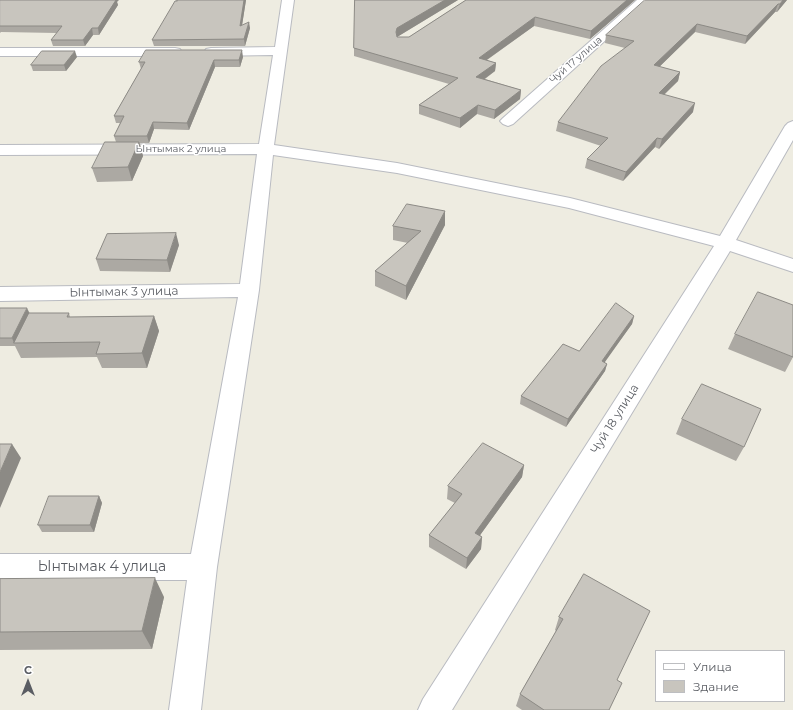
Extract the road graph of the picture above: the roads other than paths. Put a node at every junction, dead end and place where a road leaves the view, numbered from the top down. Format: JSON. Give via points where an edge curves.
{"nodes":[{"id":1,"x":288,"y":0,"type":"edge"},
{"id":2,"x":644,"y":0,"type":"edge"},
{"id":3,"x":0,"y":52,"type":"edge"},
{"id":4,"x":280,"y":52,"type":"junction"},
{"id":5,"x":508,"y":121,"type":"dead end"},
{"id":6,"x":793,"y":126,"type":"edge"},
{"id":7,"x":266,"y":149,"type":"junction"},
{"id":8,"x":0,"y":150,"type":"edge"},
{"id":9,"x":725,"y":243,"type":"junction"},
{"id":10,"x":793,"y":266,"type":"edge"},
{"id":11,"x":249,"y":290,"type":"junction"},
{"id":12,"x":0,"y":294,"type":"edge"},
{"id":13,"x":0,"y":567,"type":"edge"},
{"id":14,"x":203,"y":567,"type":"junction"},
{"id":15,"x":185,"y":710,"type":"edge"},
{"id":16,"x":434,"y":710,"type":"edge"}],
"edges":[{"from":1,"to":4,"type":"street"},
{"from":2,"to":5,"type":"street","name":"Чуй 17 улица"},
{"from":3,"to":4,"type":"street"},
{"from":4,"to":7,"type":"street"},
{"from":6,"to":9,"type":"street","name":"Чуй 18 улица"},
{"from":7,"to":8,"type":"street","name":"Ынтымак 2 улица"},
{"from":7,"to":9,"type":"street","name":"Ынтымак 2 улица","via":[[397,168],[570,203]]},
{"from":7,"to":11,"type":"street"},
{"from":9,"to":10,"type":"street","name":"Ынтымак 2 улица"},
{"from":9,"to":16,"type":"street","name":"Чуй 18 улица"},
{"from":11,"to":12,"type":"street","name":"Ынтымак 3 улица"},
{"from":11,"to":14,"type":"street"},
{"from":13,"to":14,"type":"street","name":"Ынтымак 4 улица"},
{"from":14,"to":15,"type":"street"}]}
